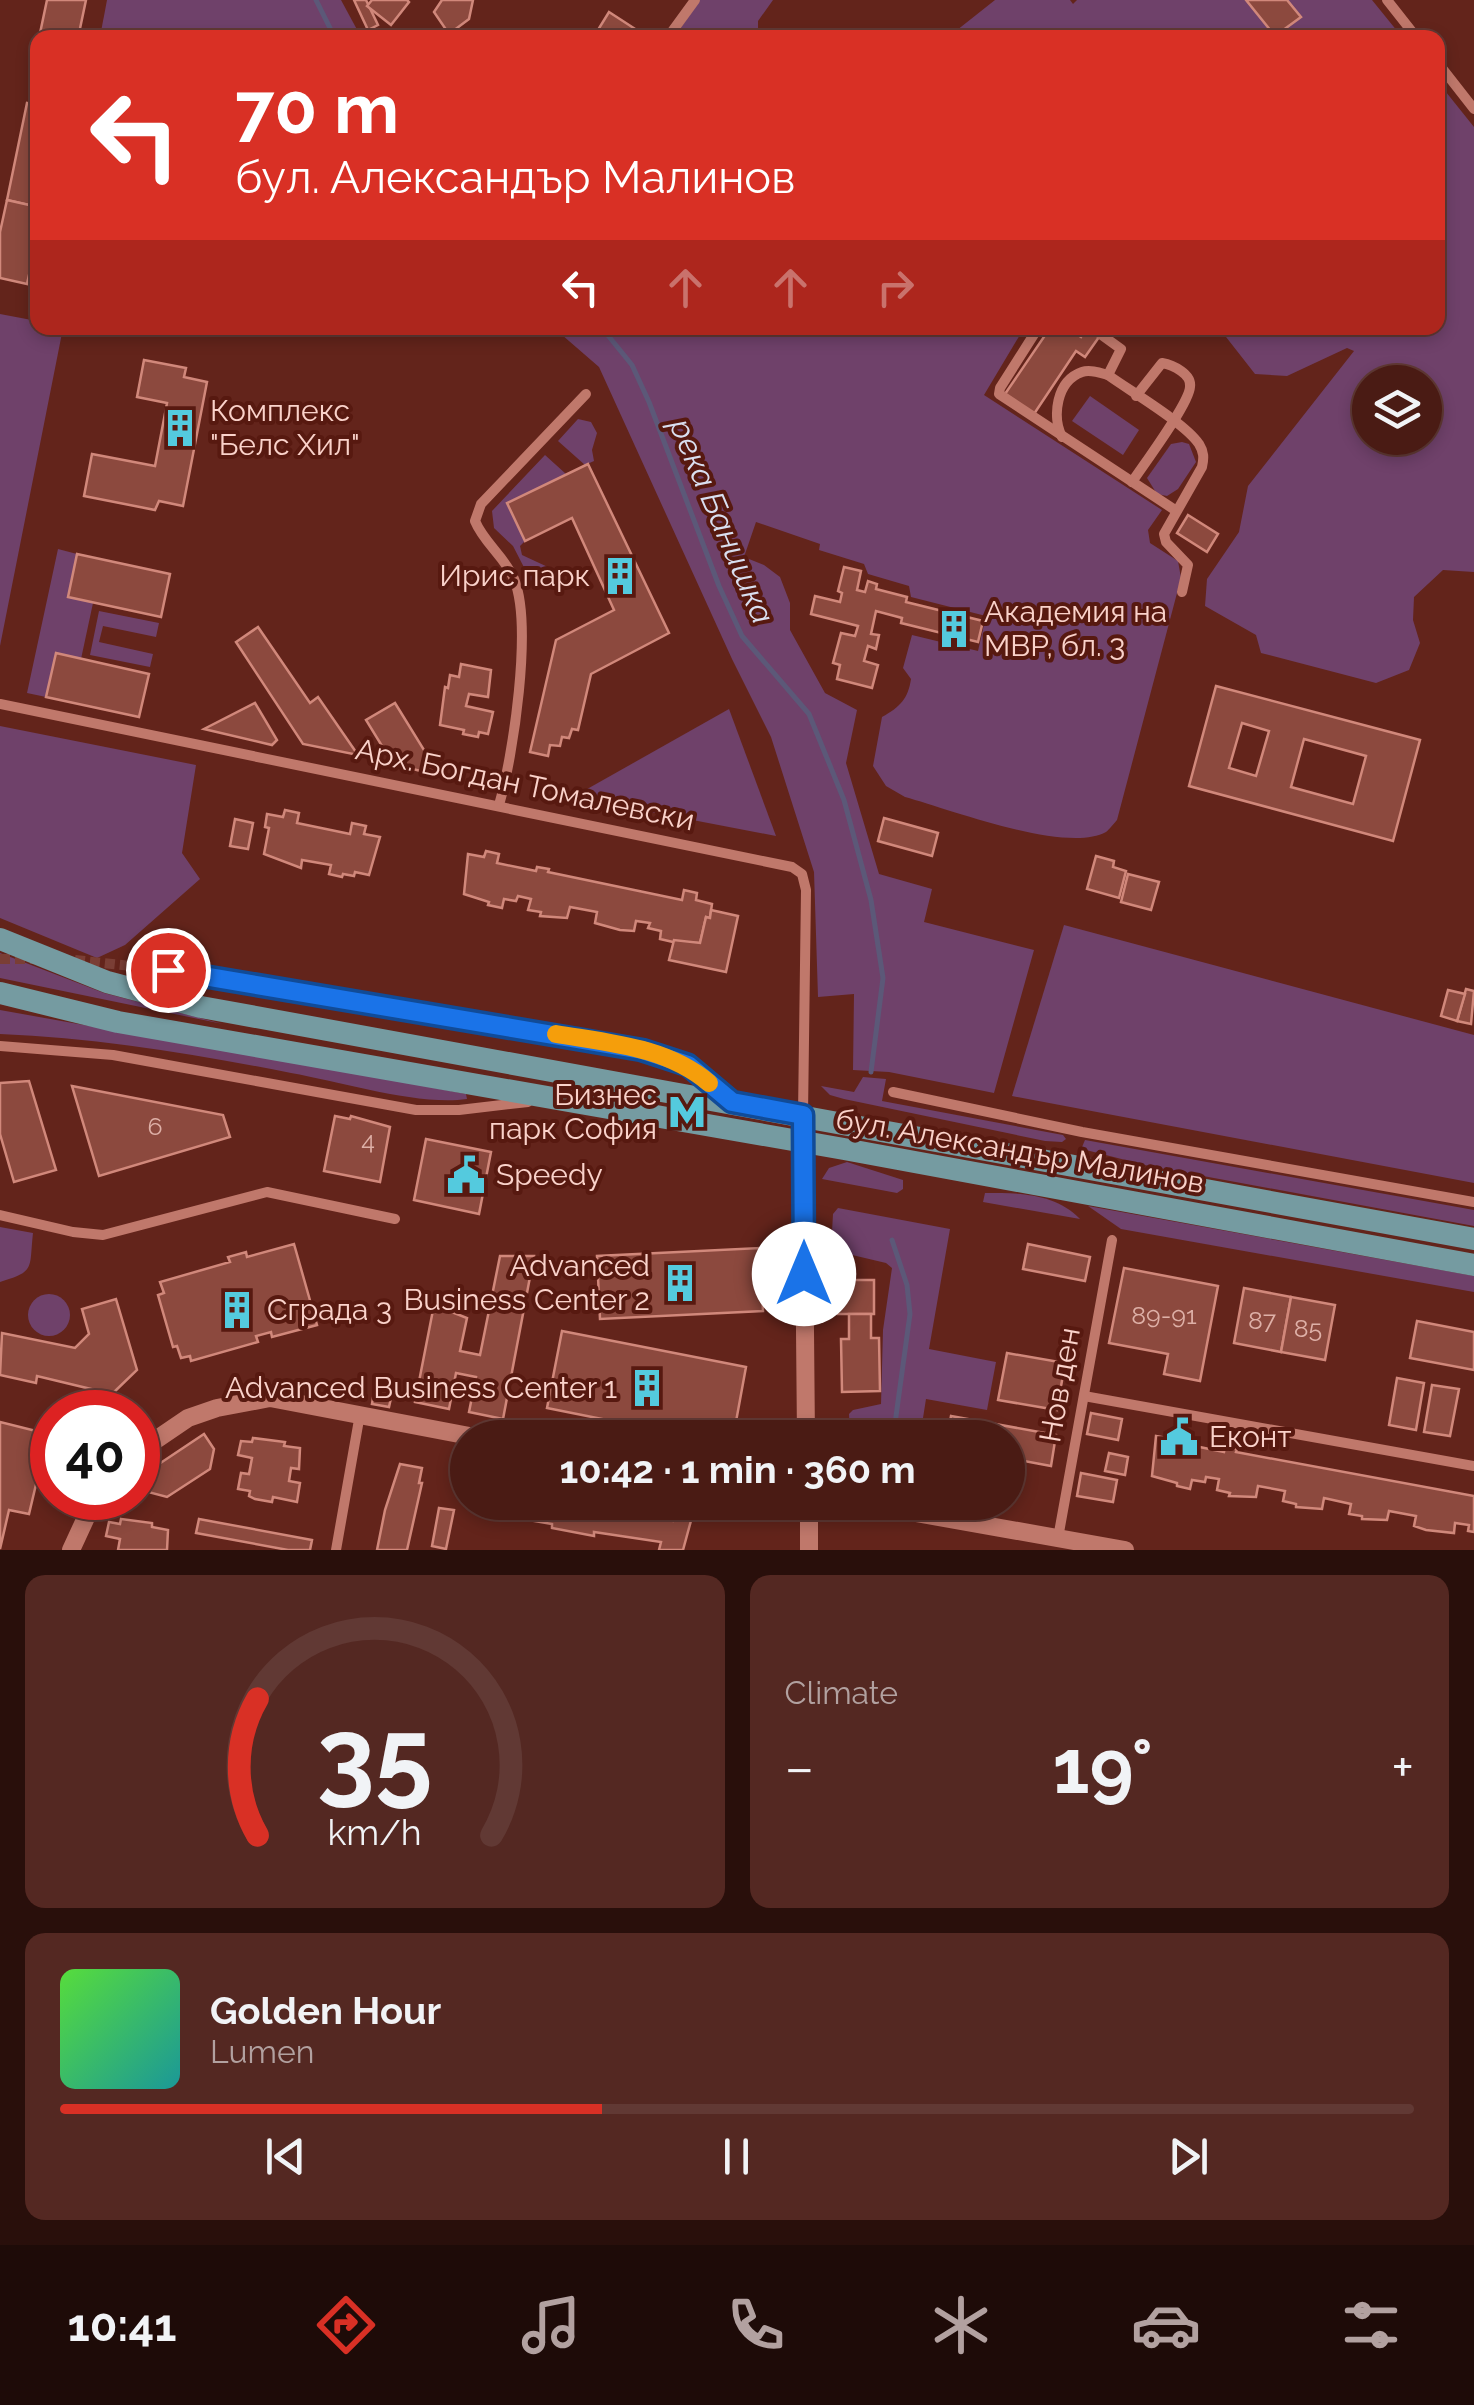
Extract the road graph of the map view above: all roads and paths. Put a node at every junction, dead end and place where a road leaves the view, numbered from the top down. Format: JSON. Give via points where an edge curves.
{"nodes":[{"id":1,"x":694,"y":0,"type":"edge"},
{"id":2,"x":1387,"y":0,"type":"edge"},
{"id":3,"x":673,"y":30,"type":"edge"},
{"id":4,"x":1411,"y":30,"type":"edge"},
{"id":5,"x":1445,"y":72,"type":"edge"},
{"id":6,"x":1474,"y":109,"type":"edge"},
{"id":7,"x":1034,"y":335,"type":"edge"},
{"id":8,"x":1101,"y":335,"type":"edge"},
{"id":9,"x":1108,"y":375,"type":"junction"},
{"id":10,"x":586,"y":394,"type":"dead end"},
{"id":11,"x":1136,"y":396,"type":"junction"},
{"id":12,"x":1172,"y":420,"type":"junction"},
{"id":13,"x":1062,"y":437,"type":"junction"},
{"id":14,"x":1132,"y":482,"type":"junction"},
{"id":15,"x":1176,"y":510,"type":"junction"},
{"id":16,"x":1182,"y":592,"type":"dead end"},
{"id":17,"x":0,"y":704,"type":"edge"},
{"id":18,"x":499,"y":805,"type":"junction"},
{"id":19,"x":0,"y":939,"type":"edge"},
{"id":20,"x":168,"y":970,"type":"tunnel mouth"},
{"id":21,"x":0,"y":993,"type":"edge"},
{"id":22,"x":0,"y":1046,"type":"edge"},
{"id":23,"x":893,"y":1092,"type":"dead end"},
{"id":24,"x":556,"y":1099,"type":"junction"},
{"id":25,"x":732,"y":1102,"type":"junction"},
{"id":26,"x":803,"y":1115,"type":"junction"},
{"id":27,"x":803,"y":1143,"type":"junction"},
{"id":28,"x":1474,"y":1202,"type":"edge"},
{"id":29,"x":0,"y":1215,"type":"edge"},
{"id":30,"x":396,"y":1219,"type":"dead end"},
{"id":31,"x":1474,"y":1239,"type":"edge"},
{"id":32,"x":1112,"y":1240,"type":"dead end"},
{"id":33,"x":1474,"y":1265,"type":"edge"},
{"id":34,"x":1084,"y":1396,"type":"junction"},
{"id":35,"x":360,"y":1414,"type":"junction"},
{"id":36,"x":806,"y":1420,"type":"edge"},
{"id":37,"x":450,"y":1432,"type":"edge"},
{"id":38,"x":160,"y":1437,"type":"edge"},
{"id":39,"x":1474,"y":1466,"type":"edge"},
{"id":40,"x":84,"y":1520,"type":"edge"},
{"id":41,"x":809,"y":1520,"type":"edge"},
{"id":42,"x":945,"y":1520,"type":"edge"},
{"id":43,"x":1052,"y":1541,"type":"edge"},
{"id":44,"x":70,"y":1550,"type":"edge"},
{"id":45,"x":336,"y":1550,"type":"edge"},
{"id":46,"x":810,"y":1550,"type":"edge"},
{"id":47,"x":1125,"y":1550,"type":"edge"}],
"edges":[{"from":1,"to":3,"type":"street"},
{"from":2,"to":4,"type":"street"},
{"from":5,"to":6,"type":"street"},
{"from":7,"to":13,"type":"street","via":[[999,394]]},
{"from":8,"to":9,"type":"street","via":[[1120,349]]},
{"from":9,"to":11,"type":"street"},
{"from":9,"to":13,"type":"street","via":[[1082,372],[1069,382],[1055,406]]},
{"from":10,"to":18,"type":"street","via":[[481,504],[474,521],[514,578],[520,604],[520,668]]},
{"from":11,"to":12,"type":"street"},
{"from":11,"to":12,"type":"street","via":[[1156,367],[1172,364],[1190,387]]},
{"from":12,"to":14,"type":"street"},
{"from":12,"to":15,"type":"street","via":[[1204,455]]},
{"from":13,"to":14,"type":"street"},
{"from":14,"to":15,"type":"street"},
{"from":15,"to":16,"type":"street","via":[[1164,534],[1188,566]]},
{"from":17,"to":18,"type":"street","name":"Арх. Богдан Томалевски"},
{"from":18,"to":26,"type":"street","name":"Арх. Богдан Томалевски","via":[[779,863],[802,874]]},
{"from":19,"to":25,"type":"main road","name":"бул. Александър Малинов","via":[[107,982],[201,1006]]},
{"from":20,"to":25,"type":"street","name":"бул. Александър Малинов","via":[[642,1050],[688,1065]]},
{"from":21,"to":24,"type":"main road","name":"бул. Александър Малинов","via":[[118,1022]]},
{"from":22,"to":24,"type":"street","name":"бул. Александър Малинов","via":[[113,1055],[416,1110]]},
{"from":23,"to":28,"type":"street"},
{"from":24,"to":27,"type":"main road","name":"бул. Александър Малинов"},
{"from":25,"to":26,"type":"main road","name":"бул. Александър Малинов"},
{"from":26,"to":27,"type":"street"},
{"from":26,"to":31,"type":"main road","name":"бул. Александър Малинов"},
{"from":27,"to":33,"type":"main road","name":"бул. Александър Малинов"},
{"from":27,"to":36,"type":"street"},
{"from":29,"to":30,"type":"street","via":[[103,1235],[267,1192]]},
{"from":32,"to":34,"type":"street","name":"Нов ден"},
{"from":34,"to":39,"type":"street"},
{"from":34,"to":43,"type":"street","name":"Нов ден"},
{"from":35,"to":37,"type":"street"},
{"from":35,"to":38,"type":"street","via":[[270,1398],[188,1418]]},
{"from":35,"to":45,"type":"street"},
{"from":40,"to":44,"type":"street"},
{"from":41,"to":46,"type":"street"},
{"from":42,"to":43,"type":"street"},
{"from":43,"to":47,"type":"street"}]}
